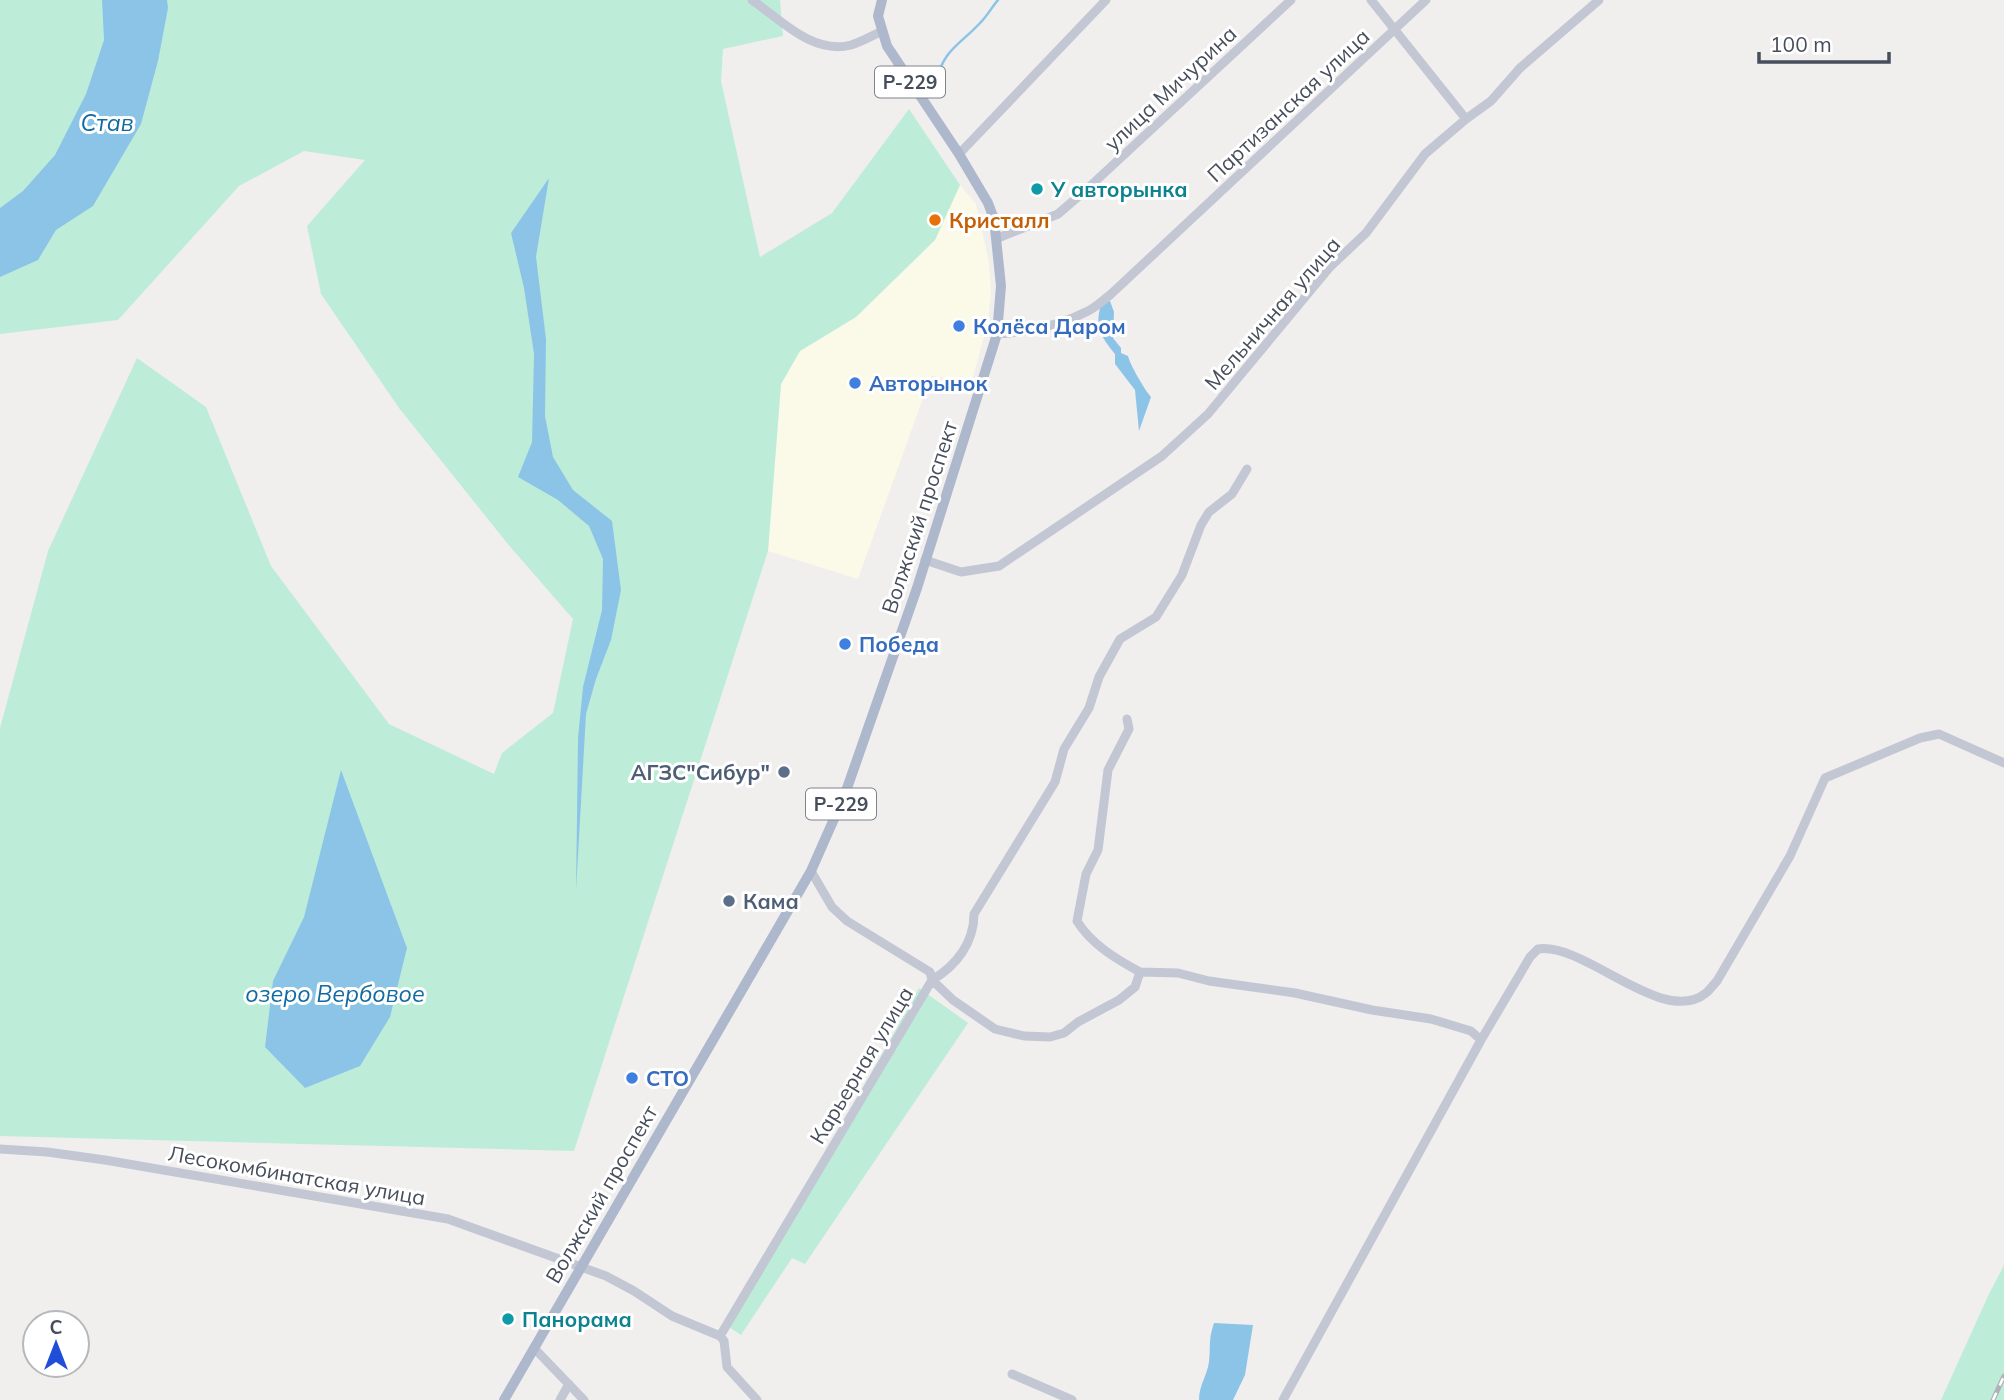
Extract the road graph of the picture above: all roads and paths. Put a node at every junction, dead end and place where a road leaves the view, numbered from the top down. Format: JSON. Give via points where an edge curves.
{"nodes":[{"id":1,"x":752,"y":0,"type":"edge"},
{"id":2,"x":1106,"y":0,"type":"edge"},
{"id":3,"x":1291,"y":0,"type":"edge"},
{"id":4,"x":1371,"y":0,"type":"edge"},
{"id":5,"x":1426,"y":0,"type":"edge"},
{"id":6,"x":1598,"y":0,"type":"edge"},
{"id":7,"x":882,"y":1,"type":"edge"},
{"id":8,"x":1395,"y":28,"type":"junction"},
{"id":9,"x":882,"y":31,"type":"junction"},
{"id":10,"x":1466,"y":119,"type":"junction"},
{"id":11,"x":959,"y":154,"type":"junction"},
{"id":12,"x":998,"y":238,"type":"junction"},
{"id":13,"x":998,"y":334,"type":"junction"},
{"id":14,"x":1247,"y":469,"type":"dead end"},
{"id":15,"x":925,"y":560,"type":"junction"},
{"id":16,"x":1127,"y":719,"type":"dead end"},
{"id":17,"x":2004,"y":763,"type":"edge"},
{"id":18,"x":811,"y":870,"type":"junction"},
{"id":19,"x":1139,"y":972,"type":"junction"},
{"id":20,"x":932,"y":980,"type":"junction"},
{"id":21,"x":1481,"y":1040,"type":"junction"},
{"id":22,"x":0,"y":1149,"type":"edge"},
{"id":23,"x":580,"y":1268,"type":"junction"},
{"id":24,"x":720,"y":1336,"type":"junction"},
{"id":25,"x":534,"y":1348,"type":"junction"},
{"id":26,"x":1012,"y":1374,"type":"dead end"},
{"id":27,"x":569,"y":1384,"type":"junction"},
{"id":28,"x":504,"y":1400,"type":"edge"},
{"id":29,"x":560,"y":1400,"type":"edge"},
{"id":30,"x":584,"y":1400,"type":"edge"},
{"id":31,"x":757,"y":1400,"type":"edge"},
{"id":32,"x":1072,"y":1400,"type":"edge"},
{"id":33,"x":1283,"y":1400,"type":"edge"}],
"edges":[{"from":1,"to":9,"type":"street","via":[[815,44],[851,45]]},
{"from":2,"to":11,"type":"street"},
{"from":3,"to":12,"type":"street","name":"улица Мичурина","via":[[1058,214]]},
{"from":4,"to":8,"type":"street"},
{"from":5,"to":8,"type":"street","name":"Партизанская улица"},
{"from":6,"to":10,"type":"street","name":"Мельничная улица"},
{"from":7,"to":9,"type":"main road","name":"Волжский проспект","number":"Р-229","via":[[878,16]]},
{"from":8,"to":10,"type":"street"},
{"from":8,"to":13,"type":"street","name":"Партизанская улица","via":[[1110,295],[1088,311],[1020,332]]},
{"from":9,"to":11,"type":"main road","name":"Волжский проспект","number":"Р-229","via":[[899,67]]},
{"from":10,"to":15,"type":"street","name":"Мельничная улица","via":[[1424,154],[1366,233],[1330,267],[1208,414],[1162,456],[999,566],[961,572]]},
{"from":11,"to":12,"type":"main road","name":"Волжский проспект","number":"Р-229","via":[[988,203]]},
{"from":12,"to":13,"type":"main road","name":"Волжский проспект","number":"Р-229"},
{"from":13,"to":15,"type":"main road","name":"Волжский проспект","number":"Р-229"},
{"from":14,"to":20,"type":"street","name":"Карьерная улица","via":[[1232,494],[1209,512],[1201,525],[1182,575],[1156,617],[1120,639],[1099,677],[1089,708],[1064,749],[1055,782],[974,914],[970,942],[951,966]]},
{"from":15,"to":18,"type":"main road","name":"Волжский проспект","number":"Р-229","via":[[845,794]]},
{"from":16,"to":19,"type":"street","via":[[1129,729],[1108,771],[1098,850],[1086,874],[1077,921],[1114,958]]},
{"from":17,"to":21,"type":"street","via":[[1939,734],[1825,778],[1790,856],[1705,995],[1690,1000],[1647,994],[1557,948],[1538,948]]},
{"from":18,"to":20,"type":"street","via":[[832,907],[930,972]]},
{"from":18,"to":23,"type":"main road","name":"Волжский проспект","number":"Р-229"},
{"from":19,"to":20,"type":"street","via":[[1135,987],[1119,1000],[1050,1037],[995,1029]]},
{"from":19,"to":21,"type":"street","via":[[1178,973],[1431,1019],[1459,1025]]},
{"from":20,"to":24,"type":"street","name":"Карьерная улица"},
{"from":21,"to":33,"type":"street"},
{"from":22,"to":23,"type":"street","name":"Лесокомбинатская улица","via":[[105,1160],[448,1219]]},
{"from":23,"to":24,"type":"street","name":"Лесокомбинатская улица","via":[[606,1276],[672,1316]]},
{"from":23,"to":25,"type":"main road","name":"Волжский проспект","number":"Р-229"},
{"from":24,"to":31,"type":"street","via":[[727,1367]]},
{"from":25,"to":27,"type":"street"},
{"from":25,"to":28,"type":"main road","name":"Волжский проспект","number":"Р-229"},
{"from":26,"to":32,"type":"street"},
{"from":27,"to":29,"type":"street"},
{"from":27,"to":30,"type":"street"}]}
